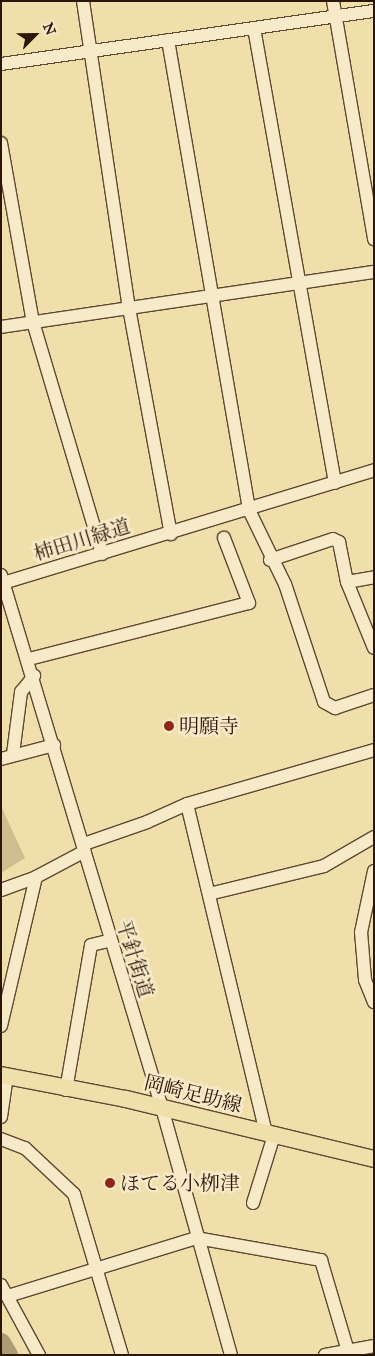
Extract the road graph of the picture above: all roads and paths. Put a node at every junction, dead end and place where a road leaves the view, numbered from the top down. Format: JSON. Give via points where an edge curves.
{"nodes":[{"id":1,"x":83,"y":1,"type":"edge"},
{"id":2,"x":332,"y":1,"type":"edge"},
{"id":3,"x":374,"y":12,"type":"edge"},
{"id":4,"x":335,"y":17,"type":"junction"},
{"id":5,"x":254,"y":28,"type":"junction"},
{"id":6,"x":168,"y":40,"type":"junction"},
{"id":7,"x":90,"y":51,"type":"junction"},
{"id":8,"x":1,"y":64,"type":"edge"},
{"id":9,"x":1,"y":143,"type":"edge"},
{"id":10,"x":374,"y":239,"type":"edge"},
{"id":11,"x":374,"y":272,"type":"edge"},
{"id":12,"x":299,"y":283,"type":"junction"},
{"id":13,"x":210,"y":296,"type":"junction"},
{"id":14,"x":129,"y":308,"type":"junction"},
{"id":15,"x":33,"y":322,"type":"junction"},
{"id":16,"x":1,"y":327,"type":"edge"},
{"id":17,"x":374,"y":470,"type":"edge"},
{"id":18,"x":335,"y":483,"type":"junction"},
{"id":19,"x":249,"y":510,"type":"junction"},
{"id":20,"x":170,"y":534,"type":"junction"},
{"id":21,"x":224,"y":538,"type":"dead end"},
{"id":22,"x":102,"y":554,"type":"junction"},
{"id":23,"x":270,"y":560,"type":"junction"},
{"id":24,"x":374,"y":577,"type":"edge"},
{"id":25,"x":2,"y":579,"type":"edge"},
{"id":26,"x":347,"y":582,"type":"junction"},
{"id":27,"x":374,"y":648,"type":"edge"},
{"id":28,"x":29,"y":659,"type":"junction"},
{"id":29,"x":34,"y":676,"type":"junction"},
{"id":30,"x":374,"y":695,"type":"edge"},
{"id":31,"x":54,"y":745,"type":"junction"},
{"id":32,"x":374,"y":750,"type":"edge"},
{"id":33,"x":7,"y":756,"type":"edge"},
{"id":34,"x":187,"y":804,"type":"junction"},
{"id":35,"x":374,"y":837,"type":"edge"},
{"id":36,"x":84,"y":847,"type":"junction"},
{"id":37,"x":374,"y":871,"type":"edge"},
{"id":38,"x":36,"y":877,"type":"junction"},
{"id":39,"x":1,"y":890,"type":"edge"},
{"id":40,"x":209,"y":894,"type":"junction"},
{"id":41,"x":109,"y":941,"type":"junction"},
{"id":42,"x":374,"y":1002,"type":"edge"},
{"id":43,"x":2,"y":1025,"type":"edge"},
{"id":44,"x":4,"y":1076,"type":"edge"},
{"id":45,"x":66,"y":1090,"type":"junction"},
{"id":46,"x":162,"y":1108,"type":"junction"},
{"id":47,"x":1,"y":1117,"type":"edge"},
{"id":48,"x":270,"y":1134,"type":"junction"},
{"id":49,"x":1,"y":1139,"type":"edge"},
{"id":50,"x":374,"y":1159,"type":"edge"},
{"id":51,"x":253,"y":1203,"type":"dead end"},
{"id":52,"x":196,"y":1238,"type":"junction"},
{"id":53,"x":96,"y":1269,"type":"junction"},
{"id":54,"x":4,"y":1290,"type":"edge"},
{"id":55,"x":374,"y":1346,"type":"edge"},
{"id":56,"x":347,"y":1348,"type":"junction"},
{"id":57,"x":39,"y":1355,"type":"edge"},
{"id":58,"x":122,"y":1355,"type":"edge"},
{"id":59,"x":231,"y":1355,"type":"edge"},
{"id":60,"x":325,"y":1355,"type":"edge"}],
"edges":[{"from":1,"to":7,"type":"street"},
{"from":2,"to":4,"type":"street"},
{"from":3,"to":4,"type":"street"},
{"from":4,"to":5,"type":"street"},
{"from":4,"to":10,"type":"street"},
{"from":5,"to":6,"type":"street"},
{"from":5,"to":12,"type":"street"},
{"from":6,"to":7,"type":"street"},
{"from":6,"to":13,"type":"street"},
{"from":7,"to":8,"type":"street"},
{"from":7,"to":14,"type":"street"},
{"from":9,"to":15,"type":"street"},
{"from":11,"to":12,"type":"street"},
{"from":12,"to":13,"type":"street"},
{"from":12,"to":18,"type":"street"},
{"from":13,"to":14,"type":"street"},
{"from":13,"to":19,"type":"street"},
{"from":14,"to":15,"type":"street"},
{"from":14,"to":20,"type":"street"},
{"from":15,"to":16,"type":"street"},
{"from":15,"to":22,"type":"street"},
{"from":17,"to":18,"type":"street"},
{"from":18,"to":19,"type":"street"},
{"from":19,"to":20,"type":"street","name":"柿田川緑道"},
{"from":19,"to":23,"type":"street"},
{"from":20,"to":22,"type":"street","name":"柿田川緑道"},
{"from":21,"to":28,"type":"street","via":[[249,603]]},
{"from":22,"to":25,"type":"street","name":"柿田川緑道"},
{"from":23,"to":26,"type":"street","via":[[333,539],[339,542]]},
{"from":23,"to":30,"type":"street","via":[[285,584],[324,702],[335,708]]},
{"from":24,"to":26,"type":"street"},
{"from":25,"to":28,"type":"street","name":"平針街道"},
{"from":26,"to":27,"type":"street"},
{"from":28,"to":29,"type":"street","name":"平針街道"},
{"from":29,"to":31,"type":"street","name":"平針街道"},
{"from":29,"to":33,"type":"street","via":[[21,692]]},
{"from":31,"to":33,"type":"street"},
{"from":31,"to":36,"type":"street","name":"平針街道"},
{"from":32,"to":34,"type":"street"},
{"from":34,"to":36,"type":"street"},
{"from":34,"to":40,"type":"street"},
{"from":35,"to":40,"type":"street","via":[[324,866]]},
{"from":36,"to":38,"type":"street"},
{"from":36,"to":41,"type":"street","name":"平針街道"},
{"from":37,"to":42,"type":"street","via":[[364,905],[361,932],[365,980]]},
{"from":38,"to":39,"type":"street"},
{"from":38,"to":43,"type":"street"},
{"from":40,"to":48,"type":"street"},
{"from":41,"to":45,"type":"street","via":[[91,945]]},
{"from":41,"to":46,"type":"street","name":"平針街道"},
{"from":44,"to":45,"type":"main road","name":"岡崎足助線"},
{"from":44,"to":47,"type":"street"},
{"from":45,"to":46,"type":"main road","name":"岡崎足助線"},
{"from":46,"to":48,"type":"main road","name":"岡崎足助線"},
{"from":46,"to":52,"type":"street","name":"平針街道"},
{"from":48,"to":50,"type":"main road","name":"岡崎足助線"},
{"from":48,"to":51,"type":"street"},
{"from":49,"to":53,"type":"street","via":[[25,1148],[74,1194]]},
{"from":52,"to":53,"type":"street"},
{"from":52,"to":56,"type":"street","via":[[321,1260]]},
{"from":52,"to":59,"type":"street","name":"平針街道"},
{"from":53,"to":54,"type":"street"},
{"from":53,"to":58,"type":"street"},
{"from":54,"to":57,"type":"street"},
{"from":55,"to":56,"type":"street"},
{"from":56,"to":60,"type":"street"}]}
